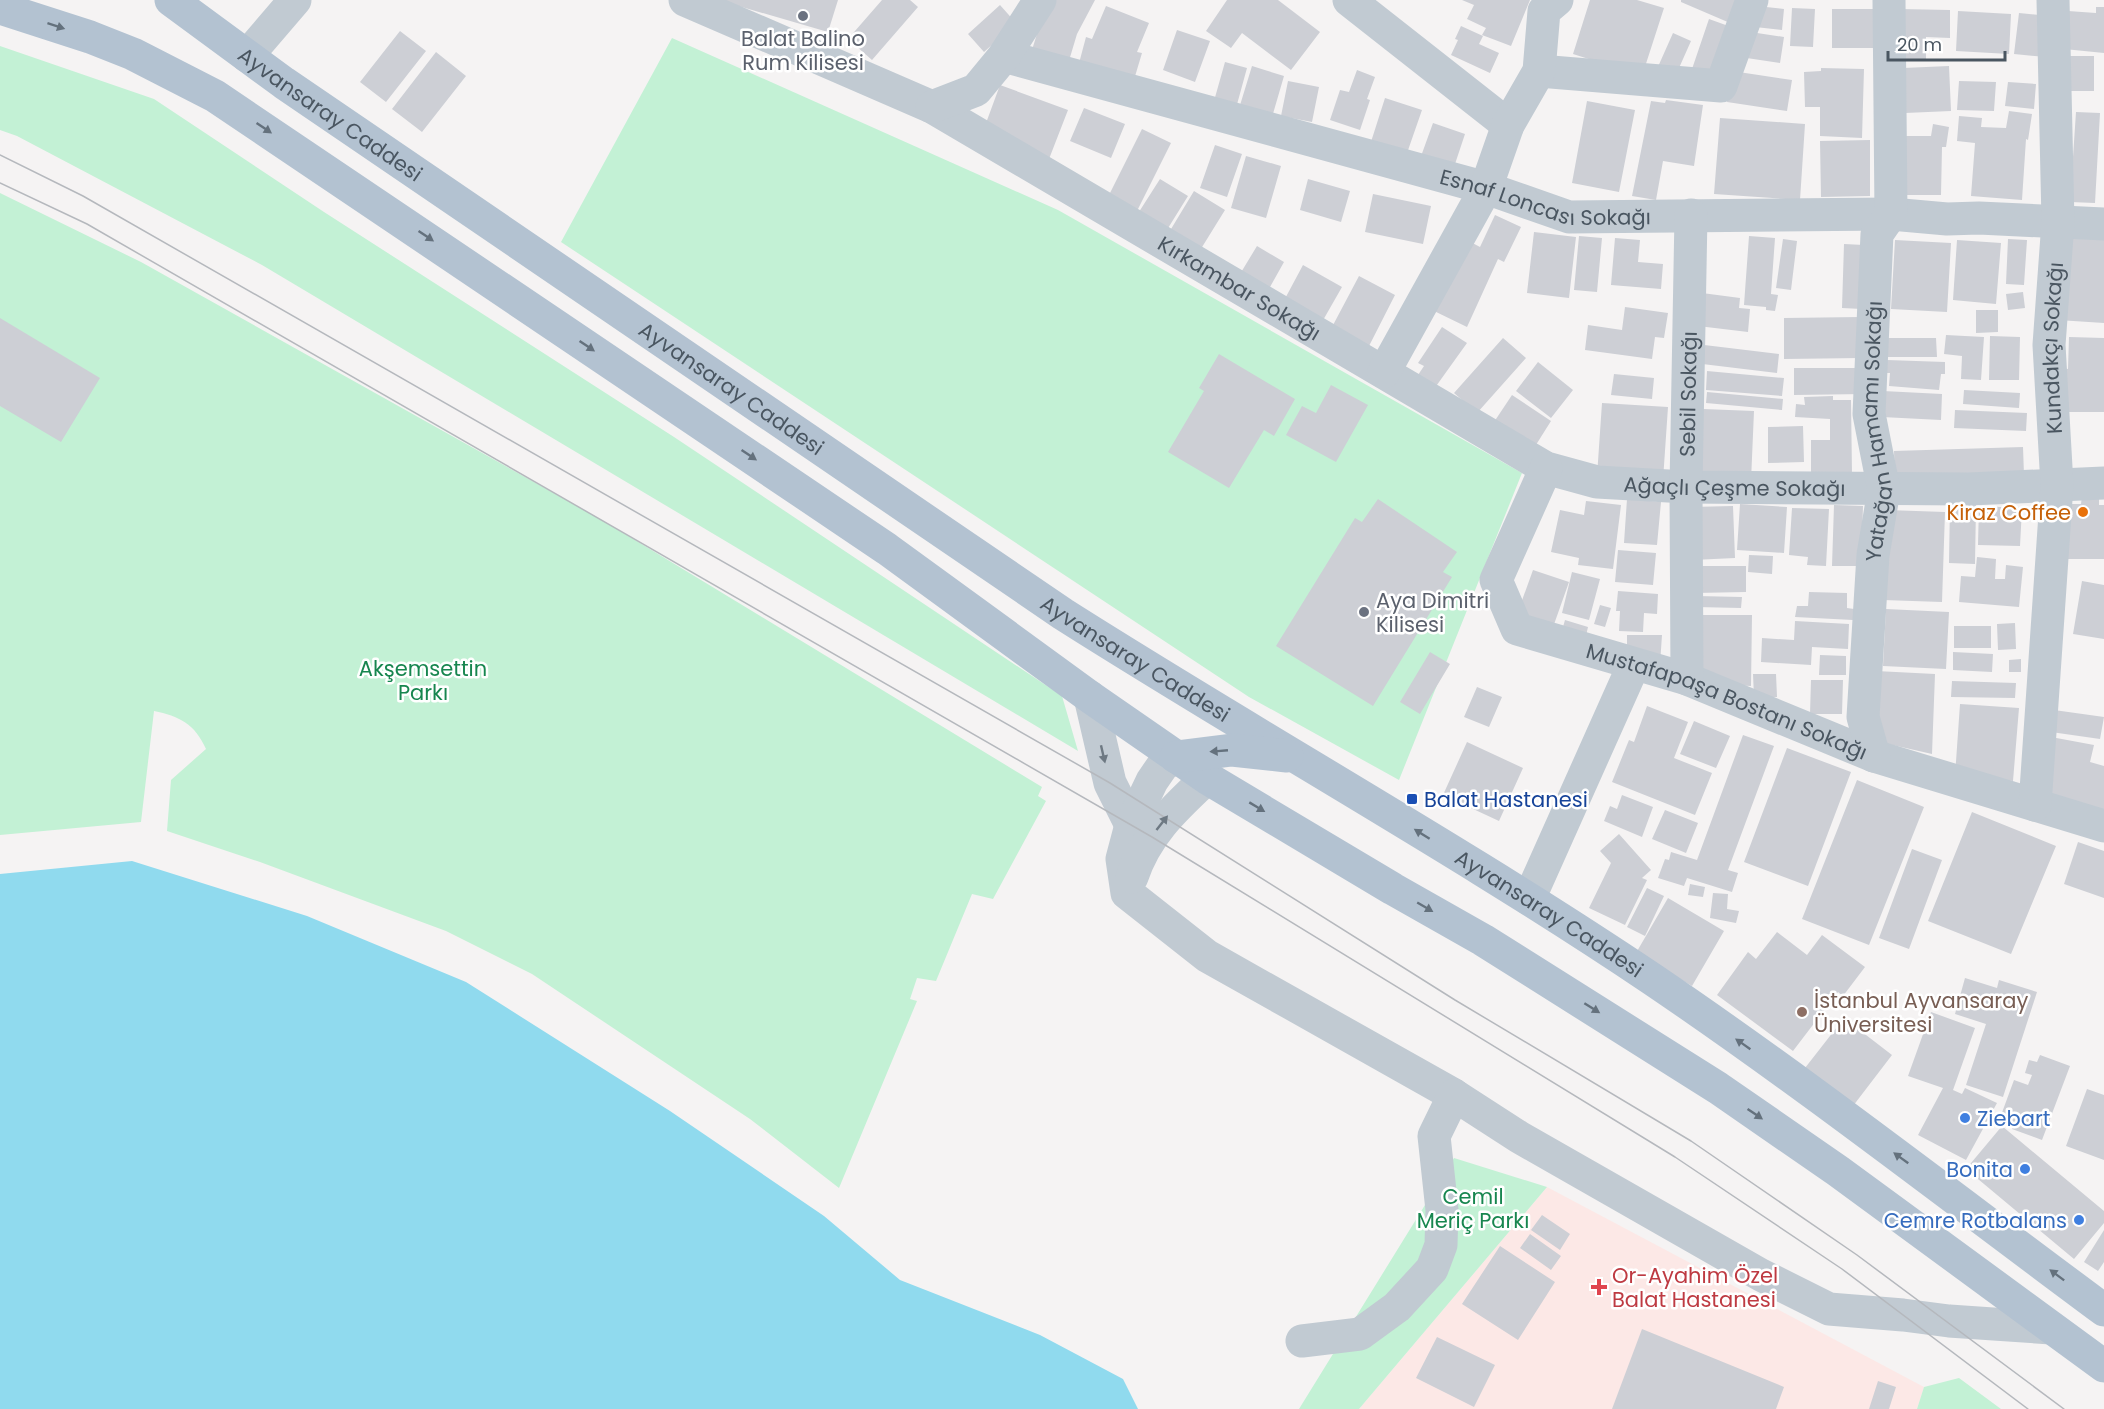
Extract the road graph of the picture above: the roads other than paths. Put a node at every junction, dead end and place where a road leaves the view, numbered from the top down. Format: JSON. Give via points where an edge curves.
{"nodes":[{"id":1,"x":171,"y":0,"type":"edge"},
{"id":2,"x":295,"y":0,"type":"edge"},
{"id":3,"x":685,"y":0,"type":"edge"},
{"id":4,"x":1040,"y":0,"type":"edge"},
{"id":5,"x":1349,"y":0,"type":"edge"},
{"id":6,"x":1557,"y":0,"type":"edge"},
{"id":7,"x":1752,"y":0,"type":"edge"},
{"id":8,"x":1889,"y":0,"type":"edge"},
{"id":9,"x":2053,"y":0,"type":"edge"},
{"id":10,"x":0,"y":8,"type":"edge"},
{"id":11,"x":247,"y":56,"type":"junction"},
{"id":12,"x":1004,"y":56,"type":"junction"},
{"id":13,"x":1539,"y":71,"type":"junction"},
{"id":14,"x":932,"y":107,"type":"junction"},
{"id":15,"x":1508,"y":125,"type":"junction"},
{"id":16,"x":1486,"y":188,"type":"junction"},
{"id":17,"x":1891,"y":214,"type":"junction"},
{"id":18,"x":1691,"y":216,"type":"junction"},
{"id":19,"x":2058,"y":222,"type":"junction"},
{"id":20,"x":2104,"y":224,"type":"edge"},
{"id":21,"x":1384,"y":372,"type":"junction"},
{"id":22,"x":1546,"y":468,"type":"junction"},
{"id":23,"x":2104,"y":483,"type":"edge"},
{"id":24,"x":2057,"y":484,"type":"junction"},
{"id":25,"x":1686,"y":486,"type":"junction"},
{"id":26,"x":1884,"y":490,"type":"junction"},
{"id":27,"x":1634,"y":664,"type":"junction"},
{"id":28,"x":1687,"y":679,"type":"junction"},
{"id":29,"x":1090,"y":697,"type":"junction"},
{"id":30,"x":1874,"y":756,"type":"junction"},
{"id":31,"x":1176,"y":757,"type":"junction"},
{"id":32,"x":1298,"y":757,"type":"junction"},
{"id":33,"x":1207,"y":778,"type":"junction"},
{"id":34,"x":2035,"y":805,"type":"junction"},
{"id":35,"x":1131,"y":825,"type":"junction"},
{"id":36,"x":2104,"y":826,"type":"edge"},
{"id":37,"x":1126,"y":893,"type":"junction"},
{"id":38,"x":1529,"y":899,"type":"junction"},
{"id":39,"x":1454,"y":1095,"type":"junction"},
{"id":40,"x":2104,"y":1310,"type":"edge"},
{"id":41,"x":2051,"y":1328,"type":"junction"},
{"id":42,"x":1302,"y":1341,"type":"dead end"},
{"id":43,"x":2104,"y":1366,"type":"edge"}],
"edges":[{"from":1,"to":11,"type":"main road","name":"Ayvansaray Caddesi"},
{"from":2,"to":11,"type":"street"},
{"from":3,"to":14,"type":"street","name":"Kırkambar Sokağı"},
{"from":4,"to":12,"type":"street"},
{"from":5,"to":15,"type":"street"},
{"from":6,"to":13,"type":"street","via":[[1544,11]]},
{"from":7,"to":13,"type":"street","via":[[1721,86]]},
{"from":8,"to":17,"type":"street","name":"Yatağan Hamamı Sokağı"},
{"from":9,"to":19,"type":"street","name":"Kundakçı Sokağı"},
{"from":10,"to":29,"type":"main road","one_way":true,"via":[[133,54],[215,96],[887,549]]},
{"from":11,"to":32,"type":"main road","name":"Ayvansaray Caddesi","via":[[1063,614]]},
{"from":12,"to":14,"type":"street","via":[[976,90]]},
{"from":12,"to":16,"type":"street","name":"Esnaf Loncası Sokağı"},
{"from":13,"to":15,"type":"street"},
{"from":14,"to":21,"type":"street","name":"Kırkambar Sokağı"},
{"from":15,"to":16,"type":"street"},
{"from":16,"to":18,"type":"street","name":"Esnaf Loncası Sokağı","via":[[1569,217]]},
{"from":16,"to":21,"type":"street"},
{"from":17,"to":18,"type":"street","name":"Esnaf Loncası Sokağı"},
{"from":17,"to":19,"type":"street","name":"Esnaf Loncası Sokağı"},
{"from":17,"to":26,"type":"street","name":"Yatağan Hamamı Sokağı","via":[[1877,234],[1869,414]]},
{"from":18,"to":25,"type":"street","name":"Sebil Sokağı"},
{"from":19,"to":20,"type":"street","name":"Esnaf Loncası Sokağı"},
{"from":19,"to":24,"type":"street","name":"Kundakçı Sokağı","via":[[2049,345]]},
{"from":21,"to":22,"type":"street","name":"Kırkambar Sokağı"},
{"from":22,"to":25,"type":"street","name":"Ağaçlı Çeşme Sokağı","via":[[1597,482]]},
{"from":22,"to":27,"type":"street","name":"Mustafapaşa Bostanı Sokağı","via":[[1496,580],[1517,629]]},
{"from":23,"to":24,"type":"street","name":"Ağaçlı Çeşme Sokağı"},
{"from":24,"to":26,"type":"street","name":"Ağaçlı Çeşme Sokağı"},
{"from":24,"to":34,"type":"street","name":"Kundakçı Sokağı"},
{"from":25,"to":26,"type":"street","name":"Ağaçlı Çeşme Sokağı"},
{"from":25,"to":28,"type":"street","name":"Sebil Sokağı"},
{"from":26,"to":30,"type":"street","name":"Yatağan Hamamı Sokağı","via":[[1872,555],[1863,717]]},
{"from":27,"to":28,"type":"street","name":"Mustafapaşa Bostanı Sokağı"},
{"from":27,"to":38,"type":"street"},
{"from":28,"to":30,"type":"street","name":"Mustafapaşa Bostanı Sokağı"},
{"from":29,"to":31,"type":"main road"},
{"from":29,"to":35,"type":"street","one_way":true,"via":[[1110,783]]},
{"from":30,"to":34,"type":"street","name":"Mustafapaşa Bostanı Sokağı"},
{"from":32,"to":31,"type":"main road","one_way":true,"via":[[1232,750]]},
{"from":31,"to":33,"type":"main road"},
{"from":31,"to":35,"type":"street","via":[[1163,765],[1152,781]]},
{"from":38,"to":32,"type":"main road","name":"Ayvansaray Caddesi","one_way":true},
{"from":37,"to":33,"type":"street","one_way":true,"via":[[1138,860],[1164,819]]},
{"from":33,"to":41,"type":"main road","one_way":true,"via":[[1483,940],[1718,1088]]},
{"from":34,"to":36,"type":"street","name":"Mustafapaşa Bostanı Sokağı"},
{"from":35,"to":37,"type":"street","via":[[1122,860]]},
{"from":37,"to":39,"type":"street","via":[[1207,956]]},
{"from":40,"to":38,"type":"main road","name":"Ayvansaray Caddesi","one_way":true,"via":[[1761,1056]]},
{"from":39,"to":41,"type":"street","via":[[1575,1170],[1829,1310]]},
{"from":39,"to":42,"type":"street","via":[[1434,1136],[1442,1210],[1441,1245],[1432,1269],[1397,1307],[1360,1334]]},
{"from":41,"to":43,"type":"main road"}]}
